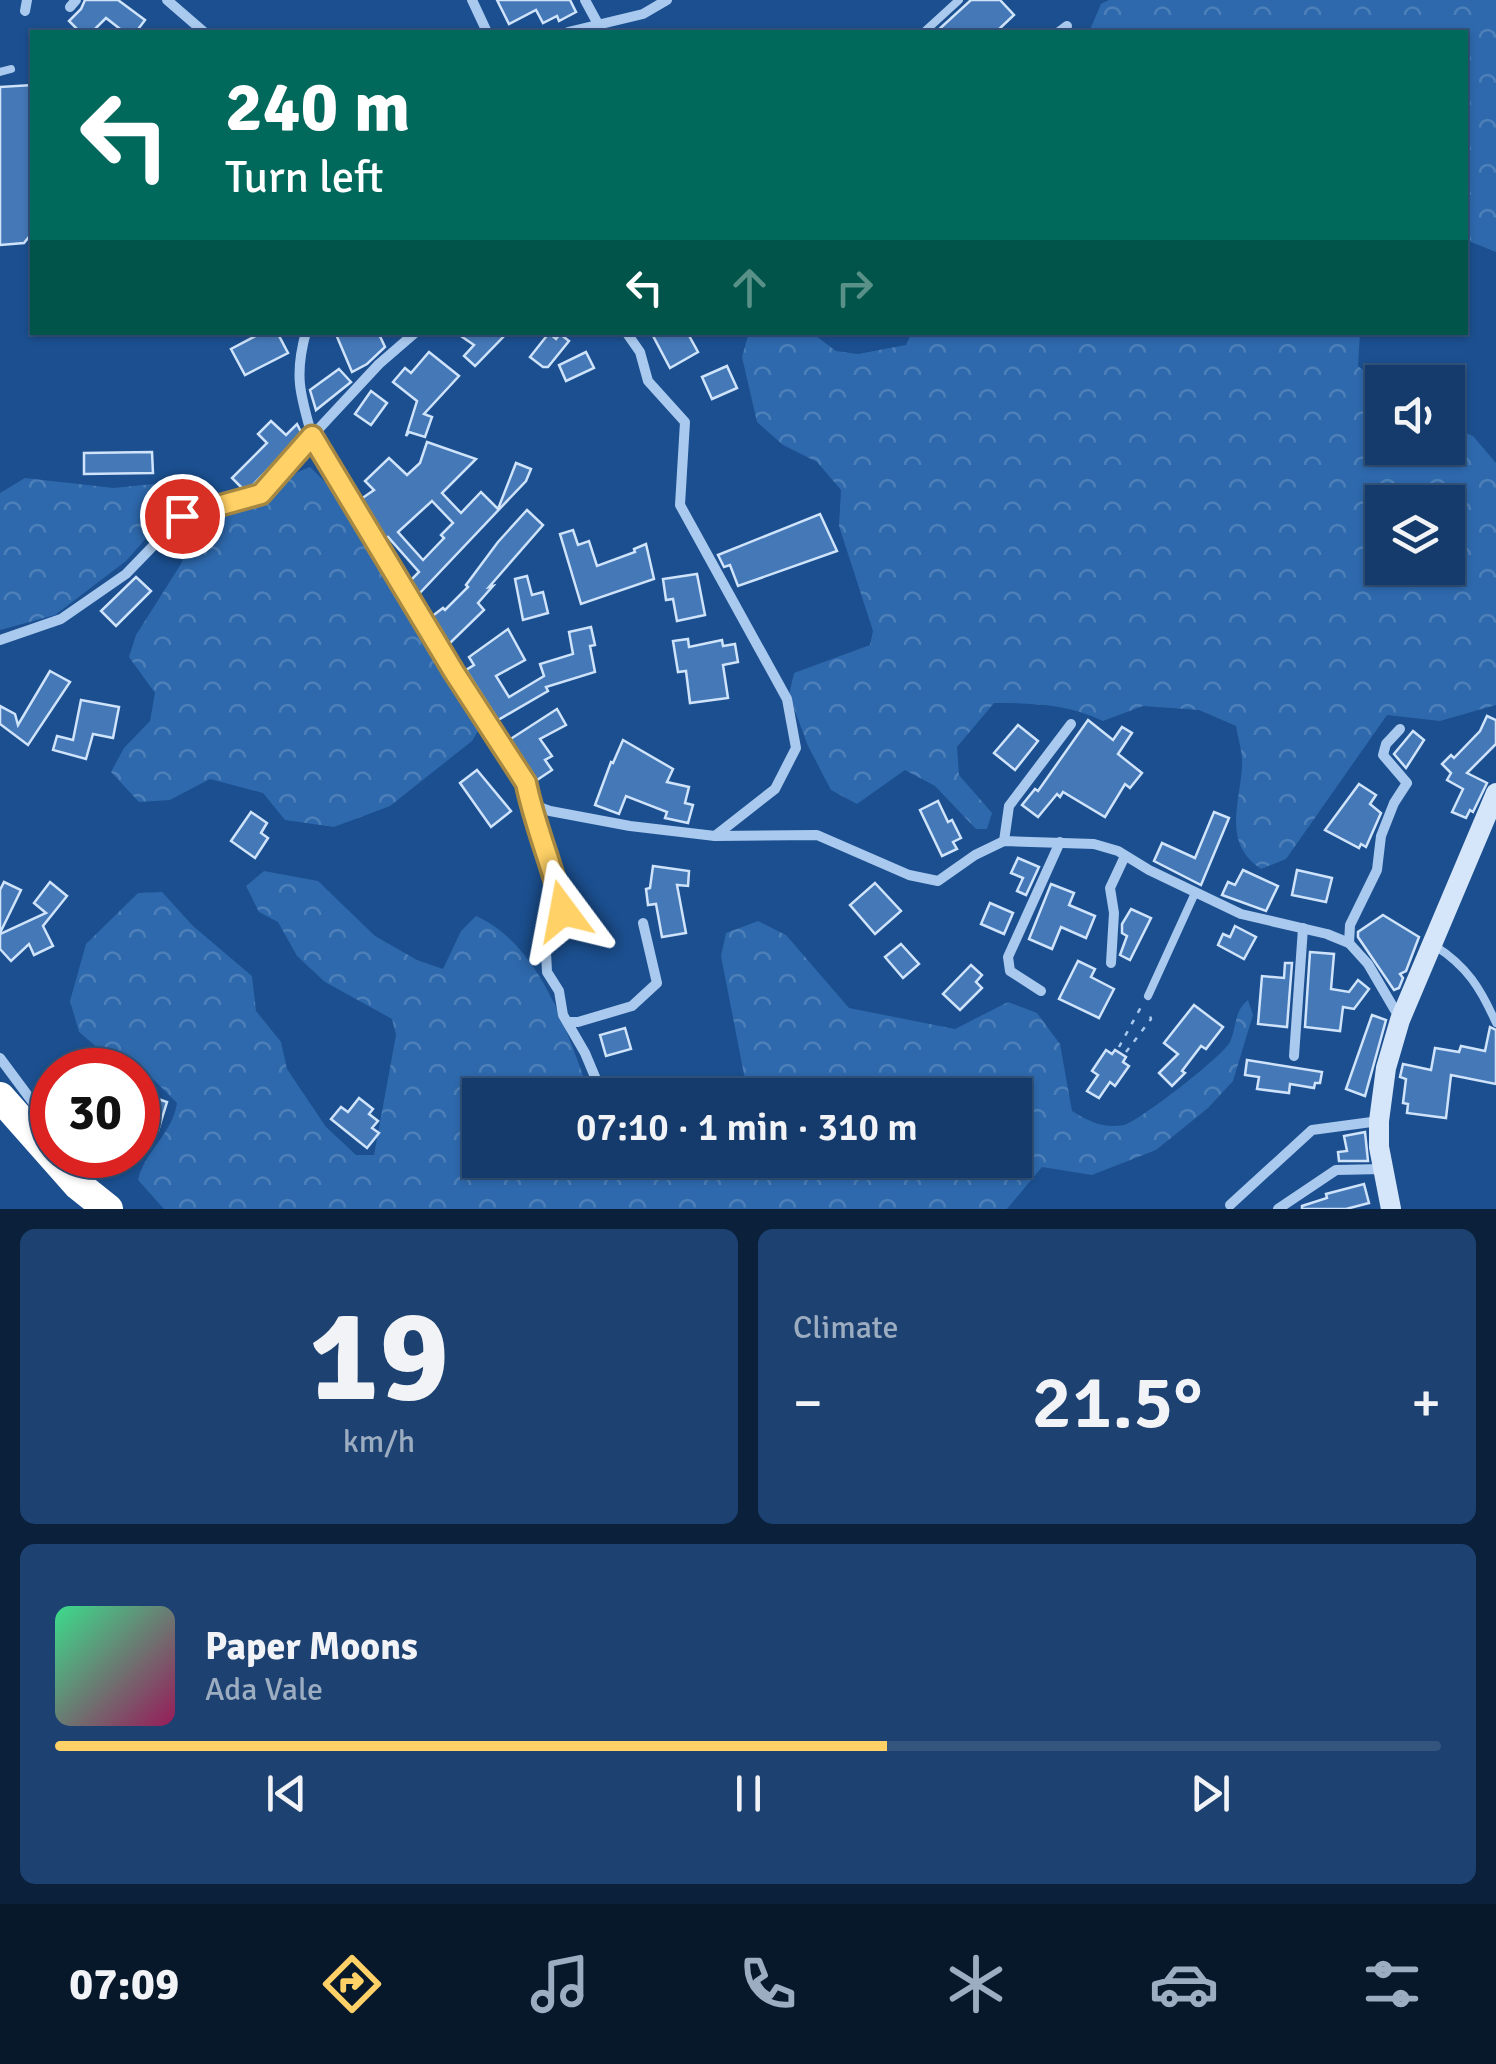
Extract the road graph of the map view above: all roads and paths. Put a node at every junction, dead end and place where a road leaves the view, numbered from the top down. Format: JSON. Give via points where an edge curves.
{"nodes":[{"id":1,"x":167,"y":0,"type":"edge"},
{"id":2,"x":472,"y":0,"type":"edge"},
{"id":3,"x":585,"y":0,"type":"edge"},
{"id":4,"x":667,"y":0,"type":"edge"},
{"id":5,"x":959,"y":0,"type":"edge"},
{"id":6,"x":598,"y":24,"type":"junction"},
{"id":7,"x":616,"y":26,"type":"edge"},
{"id":8,"x":202,"y":30,"type":"edge"},
{"id":9,"x":486,"y":30,"type":"edge"},
{"id":10,"x":576,"y":30,"type":"edge"},
{"id":11,"x":926,"y":30,"type":"edge"},
{"id":12,"x":11,"y":69,"type":"dead end"},
{"id":13,"x":0,"y":72,"type":"edge"},
{"id":14,"x":305,"y":335,"type":"edge"},
{"id":15,"x":413,"y":335,"type":"edge"},
{"id":16,"x":628,"y":335,"type":"edge"},
{"id":17,"x":312,"y":436,"type":"junction"},
{"id":18,"x":0,"y":640,"type":"edge"},
{"id":19,"x":1071,"y":724,"type":"dead end"},
{"id":20,"x":1400,"y":729,"type":"dead end"},
{"id":21,"x":1496,"y":793,"type":"edge"},
{"id":22,"x":530,"y":804,"type":"junction"},
{"id":23,"x":715,"y":836,"type":"junction"},
{"id":24,"x":1004,"y":840,"type":"junction"},
{"id":25,"x":1060,"y":842,"type":"junction"},
{"id":26,"x":1125,"y":856,"type":"junction"},
{"id":27,"x":1195,"y":893,"type":"junction"},
{"id":28,"x":644,"y":924,"type":"dead end"},
{"id":29,"x":1303,"y":928,"type":"junction"},
{"id":30,"x":1348,"y":944,"type":"junction"},
{"id":31,"x":1432,"y":944,"type":"junction"},
{"id":32,"x":1112,"y":963,"type":"dead end"},
{"id":33,"x":1041,"y":992,"type":"dead end"},
{"id":34,"x":1148,"y":996,"type":"dead end"},
{"id":35,"x":1138,"y":1017,"type":"junction"},
{"id":36,"x":1400,"y":1020,"type":"junction"},
{"id":37,"x":1147,"y":1021,"type":"junction"},
{"id":38,"x":568,"y":1022,"type":"junction"},
{"id":39,"x":1496,"y":1023,"type":"edge"},
{"id":40,"x":1119,"y":1048,"type":"dead end"},
{"id":41,"x":1126,"y":1052,"type":"dead end"},
{"id":42,"x":1294,"y":1056,"type":"dead end"},
{"id":43,"x":0,"y":1058,"type":"edge"},
{"id":44,"x":596,"y":1078,"type":"edge"},
{"id":45,"x":0,"y":1097,"type":"edge"},
{"id":46,"x":30,"y":1098,"type":"edge"},
{"id":47,"x":1379,"y":1121,"type":"junction"},
{"id":48,"x":30,"y":1127,"type":"edge"},
{"id":49,"x":1383,"y":1169,"type":"junction"},
{"id":50,"x":80,"y":1178,"type":"edge"},
{"id":51,"x":1230,"y":1205,"type":"dead end"},
{"id":52,"x":108,"y":1209,"type":"edge"},
{"id":53,"x":1278,"y":1209,"type":"edge"},
{"id":54,"x":1392,"y":1209,"type":"edge"}],
"edges":[{"from":1,"to":8,"type":"street"},
{"from":2,"to":9,"type":"street"},
{"from":3,"to":6,"type":"street"},
{"from":4,"to":7,"type":"street"},
{"from":5,"to":11,"type":"lane"},
{"from":6,"to":7,"type":"street"},
{"from":6,"to":10,"type":"street"},
{"from":12,"to":13,"type":"lane"},
{"from":14,"to":17,"type":"street","via":[[297,383]]},
{"from":15,"to":17,"type":"street"},
{"from":16,"to":23,"type":"street","via":[[648,381],[684,422],[680,505],[787,700],[796,748],[775,790]]},
{"from":17,"to":18,"type":"street","via":[[261,494],[182,516],[126,574],[62,620]]},
{"from":17,"to":22,"type":"street","via":[[526,783]]},
{"from":19,"to":24,"type":"street","via":[[1009,806]]},
{"from":20,"to":30,"type":"street","via":[[1383,755],[1407,783],[1381,836],[1377,870],[1350,925]]},
{"from":21,"to":31,"type":"street"},
{"from":22,"to":23,"type":"street"},
{"from":22,"to":38,"type":"street","via":[[563,911],[546,952],[547,972]]},
{"from":23,"to":24,"type":"street","via":[[817,835],[910,875],[938,880]]},
{"from":24,"to":25,"type":"street"},
{"from":25,"to":26,"type":"street","via":[[1094,844]]},
{"from":25,"to":33,"type":"street","via":[[1008,957],[1010,971]]},
{"from":26,"to":27,"type":"street"},
{"from":26,"to":32,"type":"street","via":[[1110,888]]},
{"from":27,"to":29,"type":"street","via":[[1241,914]]},
{"from":27,"to":34,"type":"lane"},
{"from":28,"to":38,"type":"street","via":[[657,983],[632,1006]]},
{"from":29,"to":30,"type":"street"},
{"from":29,"to":42,"type":"street"},
{"from":30,"to":36,"type":"street","via":[[1368,964]]},
{"from":31,"to":36,"type":"street"},
{"from":31,"to":39,"type":"lane","via":[[1465,966]]},
{"from":35,"to":37,"type":"path"},
{"from":35,"to":37,"type":"path","via":[[1140,1007],[1147,1007]]},
{"from":35,"to":40,"type":"path"},
{"from":36,"to":47,"type":"street"},
{"from":37,"to":41,"type":"path"},
{"from":38,"to":44,"type":"street"},
{"from":43,"to":46,"type":"street"},
{"from":45,"to":48,"type":"highway"},
{"from":47,"to":49,"type":"street"},
{"from":47,"to":51,"type":"street","via":[[1312,1130]]},
{"from":49,"to":53,"type":"street","via":[[1336,1170]]},
{"from":49,"to":54,"type":"street"},
{"from":50,"to":52,"type":"highway"}]}
